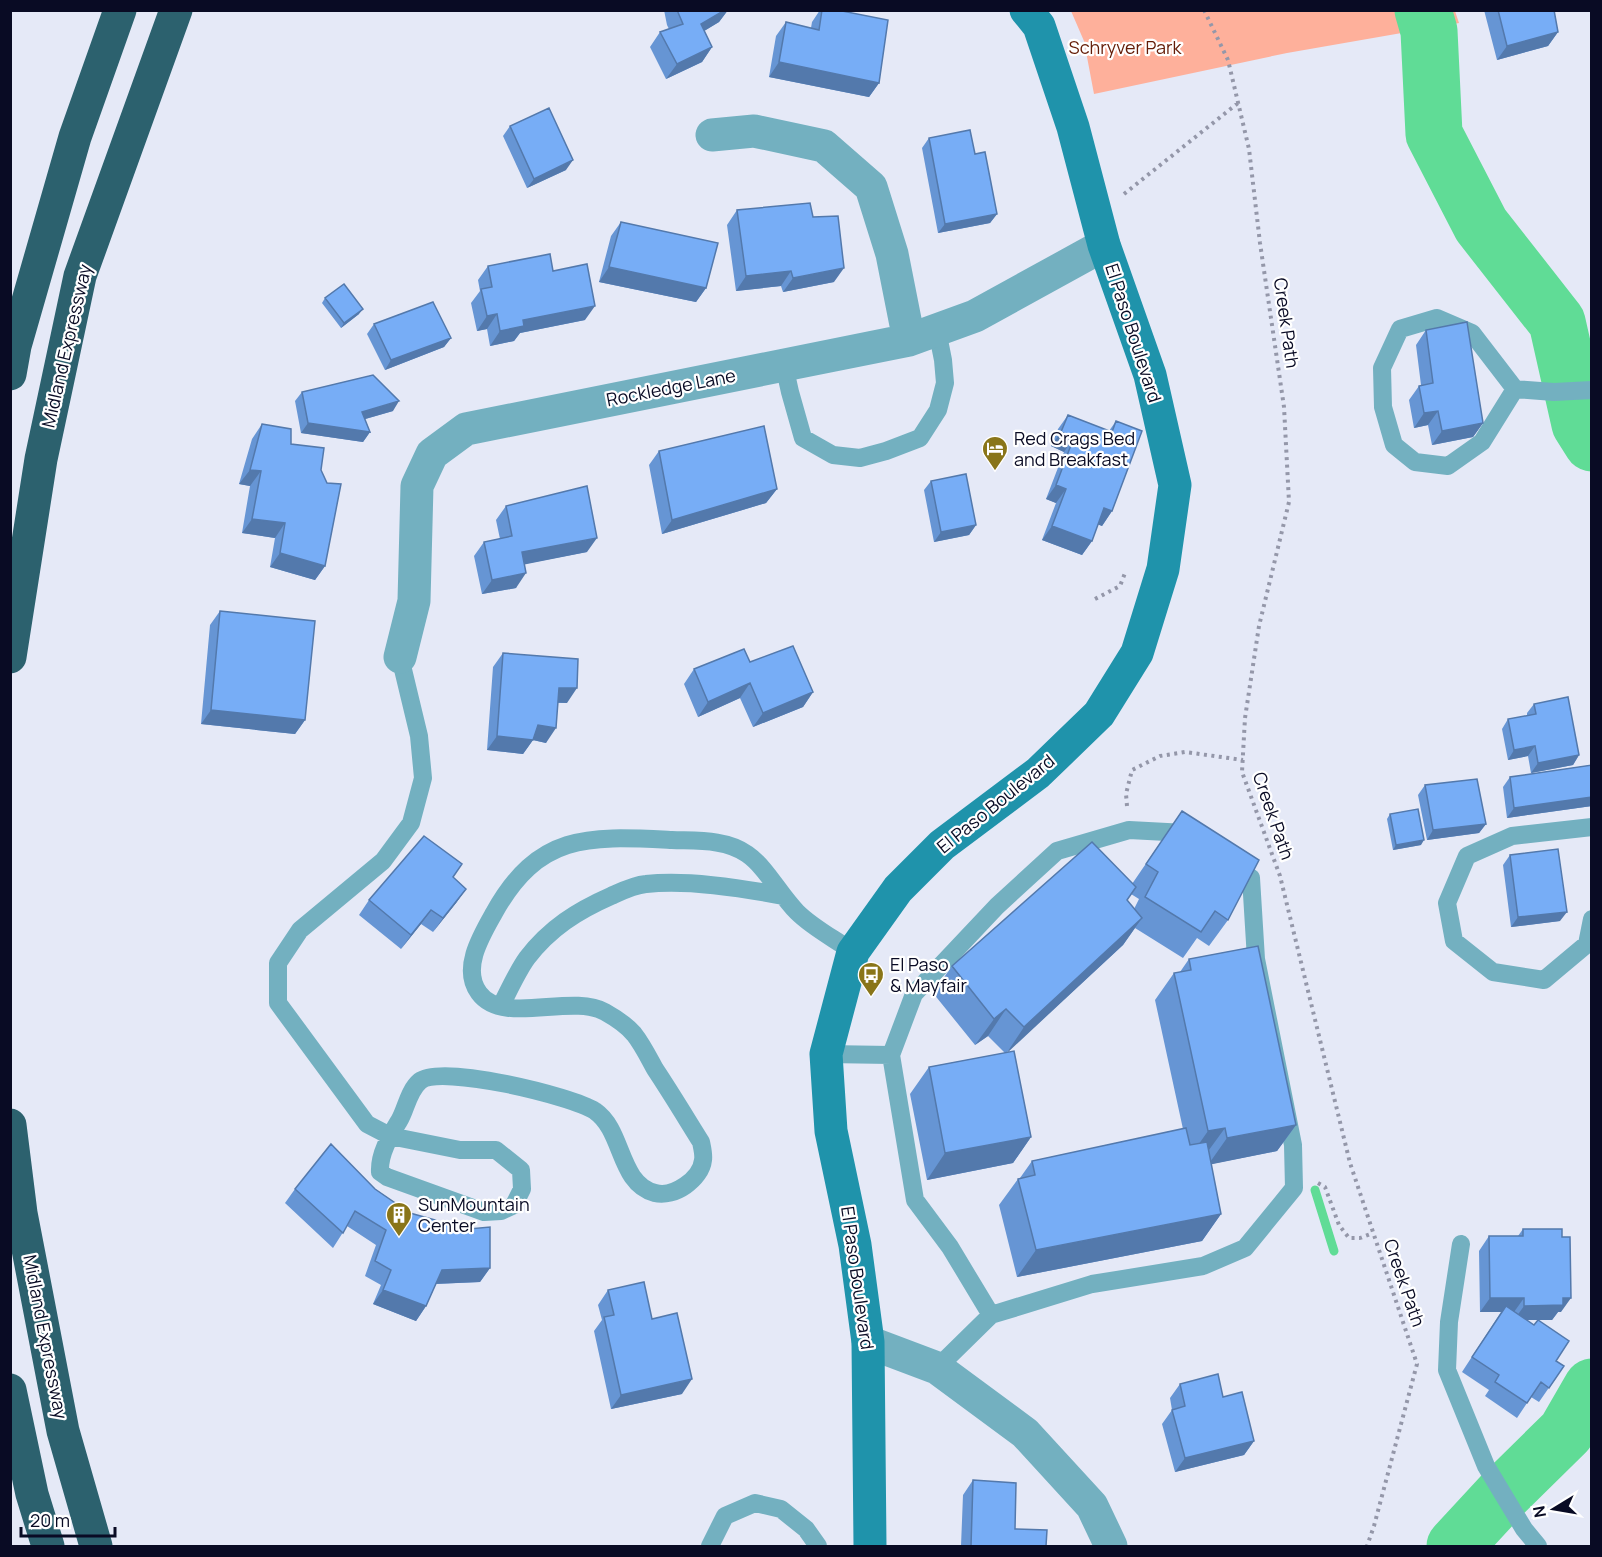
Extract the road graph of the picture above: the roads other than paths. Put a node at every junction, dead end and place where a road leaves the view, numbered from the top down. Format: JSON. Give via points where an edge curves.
{"nodes":[{"id":1,"x":120,"y":10,"type":"edge"},
{"id":2,"x":176,"y":10,"type":"edge"},
{"id":3,"x":1026,"y":10,"type":"edge"},
{"id":4,"x":712,"y":135,"type":"dead end"},
{"id":5,"x":1104,"y":245,"type":"junction"},
{"id":6,"x":923,"y":335,"type":"junction"},
{"id":7,"x":784,"y":365,"type":"junction"},
{"id":8,"x":10,"y":374,"type":"edge"},
{"id":9,"x":1515,"y":389,"type":"junction"},
{"id":10,"x":1592,"y":390,"type":"edge"},
{"id":11,"x":10,"y":657,"type":"edge"},
{"id":12,"x":400,"y":657,"type":"joint"},
{"id":13,"x":1592,"y":827,"type":"edge"},
{"id":14,"x":783,"y":896,"type":"junction"},
{"id":15,"x":1592,"y":920,"type":"edge"},
{"id":16,"x":853,"y":952,"type":"junction"},
{"id":17,"x":501,"y":1006,"type":"junction"},
{"id":18,"x":826,"y":1054,"type":"junction"},
{"id":19,"x":891,"y":1055,"type":"junction"},
{"id":20,"x":10,"y":1125,"type":"edge"},
{"id":21,"x":390,"y":1136,"type":"junction"},
{"id":22,"x":1461,"y":1244,"type":"dead end"},
{"id":23,"x":991,"y":1315,"type":"junction"},
{"id":24,"x":868,"y":1342,"type":"junction"},
{"id":25,"x":937,"y":1368,"type":"junction"},
{"id":26,"x":10,"y":1390,"type":"edge"},
{"id":27,"x":48,"y":1546,"type":"edge"},
{"id":28,"x":96,"y":1546,"type":"edge"},
{"id":29,"x":710,"y":1546,"type":"edge"},
{"id":30,"x":818,"y":1546,"type":"edge"},
{"id":31,"x":870,"y":1546,"type":"edge"},
{"id":32,"x":1111,"y":1546,"type":"edge"},
{"id":33,"x":1538,"y":1546,"type":"edge"}],
"edges":[{"from":1,"to":8,"type":"highway","via":[[75,137]]},
{"from":2,"to":11,"type":"highway","name":"Midland Expressway","via":[[80,276],[41,459]]},
{"from":3,"to":5,"type":"street","name":"El Paso Boulevard","via":[[1039,26],[1073,127]]},
{"from":4,"to":6,"type":"street","via":[[754,131],[824,146],[871,186]]},
{"from":5,"to":6,"type":"street","name":"Rockledge Lane","via":[[975,316]]},
{"from":5,"to":16,"type":"street","name":"El Paso Boulevard","via":[[1150,375],[1175,485],[1163,569],[1137,653],[1098,714],[1038,773],[942,845],[897,889]]},
{"from":6,"to":7,"type":"street","name":"Rockledge Lane"},
{"from":6,"to":7,"type":"lane","via":[[943,360],[945,383],[938,410],[920,438],[860,458],[833,455],[803,438]]},
{"from":7,"to":12,"type":"street","name":"Rockledge Lane","via":[[466,429],[432,454],[417,486],[414,601]]},
{"from":9,"to":9,"type":"lane","via":[[1472,333],[1437,318],[1400,329],[1382,368],[1383,407],[1394,445],[1415,462],[1448,466],[1482,442]]},
{"from":9,"to":10,"type":"lane"},
{"from":12,"to":21,"type":"lane","via":[[419,736],[423,778],[411,823],[382,861],[300,930],[278,963],[279,1002],[367,1124]]},
{"from":13,"to":15,"type":"lane","via":[[1512,836],[1467,856],[1447,903],[1454,941],[1493,972],[1544,980],[1587,944]]},
{"from":14,"to":16,"type":"lane","via":[[798,914]]},
{"from":14,"to":17,"type":"lane","via":[[743,888],[684,884],[646,884],[628,889],[585,907],[549,932],[526,959]]},
{"from":14,"to":17,"type":"lane","via":[[747,854],[726,844],[618,837],[564,845],[530,865],[504,896],[481,936],[472,962],[472,978],[478,993],[489,1004]]},
{"from":16,"to":18,"type":"street","name":"El Paso Boulevard"},
{"from":17,"to":21,"type":"lane","via":[[576,1006],[604,1011],[634,1034],[701,1142],[704,1160],[697,1174],[679,1190],[656,1193],[637,1183],[607,1124],[596,1112],[564,1097],[464,1076],[420,1080]]},
{"from":18,"to":19,"type":"lane"},
{"from":18,"to":24,"type":"street","name":"El Paso Boulevard","via":[[831,1131],[855,1245]]},
{"from":19,"to":23,"type":"lane","via":[[915,1200],[950,1247]]},
{"from":19,"to":23,"type":"lane","via":[[914,994],[997,906],[1058,851],[1128,830],[1186,833],[1251,878],[1256,959],[1293,1145],[1294,1188],[1245,1248],[1203,1266],[1092,1284]]},
{"from":20,"to":28,"type":"highway","name":"Midland Expressway","via":[[21,1214],[63,1431]]},
{"from":21,"to":21,"type":"lane","via":[[460,1150],[496,1150],[521,1170],[522,1189],[514,1205],[484,1212],[387,1177],[380,1172],[379,1162]]},
{"from":22,"to":33,"type":"lane","via":[[1449,1322],[1447,1370],[1486,1466]]},
{"from":23,"to":25,"type":"lane"},
{"from":24,"to":25,"type":"street"},
{"from":24,"to":31,"type":"street","name":"El Paso Boulevard"},
{"from":25,"to":32,"type":"street","via":[[1025,1433],[1092,1506]]},
{"from":26,"to":27,"type":"highway","via":[[32,1494]]},
{"from":29,"to":30,"type":"lane","via":[[725,1516],[755,1503],[781,1509],[806,1529]]}]}
